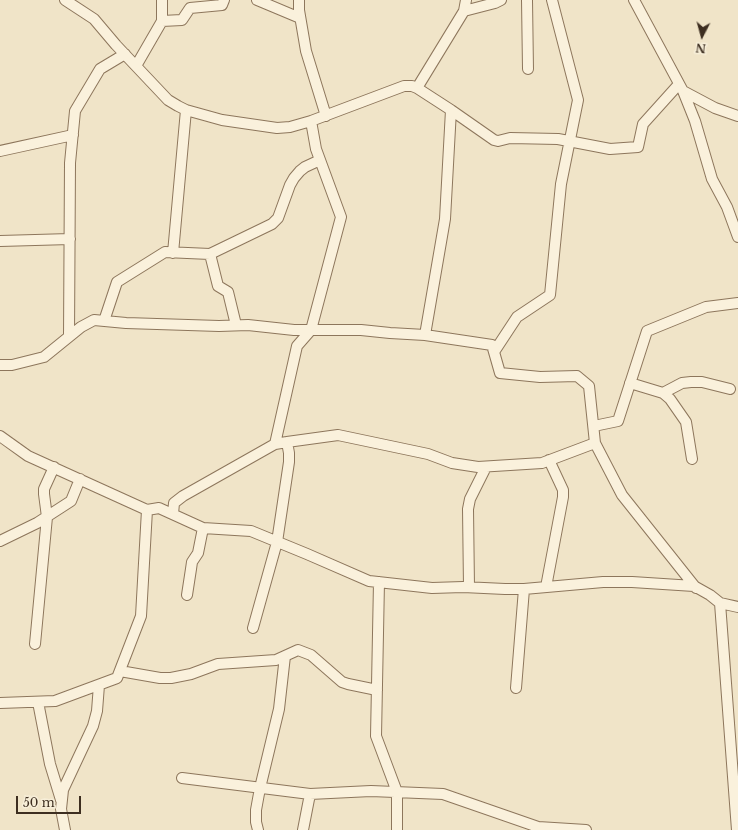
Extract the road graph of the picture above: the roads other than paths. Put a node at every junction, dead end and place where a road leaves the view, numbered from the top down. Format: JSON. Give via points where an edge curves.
{"nodes":[{"id":1,"x":66,"y":0,"type":"edge"},
{"id":2,"x":162,"y":0,"type":"edge"},
{"id":3,"x":224,"y":0,"type":"edge"},
{"id":4,"x":257,"y":0,"type":"edge"},
{"id":5,"x":299,"y":0,"type":"edge"},
{"id":6,"x":466,"y":0,"type":"edge"},
{"id":7,"x":501,"y":0,"type":"edge"},
{"id":8,"x":527,"y":0,"type":"edge"},
{"id":9,"x":552,"y":0,"type":"edge"},
{"id":10,"x":634,"y":0,"type":"edge"},
{"id":11,"x":464,"y":11,"type":"junction"},
{"id":12,"x":300,"y":18,"type":"junction"},
{"id":13,"x":162,"y":21,"type":"junction"},
{"id":14,"x":124,"y":54,"type":"junction"},
{"id":15,"x":136,"y":66,"type":"junction"},
{"id":16,"x":528,"y":69,"type":"dead end"},
{"id":17,"x":417,"y":88,"type":"junction"},
{"id":18,"x":681,"y":88,"type":"junction"},
{"id":19,"x":186,"y":110,"type":"junction"},
{"id":20,"x":451,"y":110,"type":"junction"},
{"id":21,"x":326,"y":116,"type":"junction"},
{"id":22,"x":738,"y":116,"type":"edge"},
{"id":23,"x":311,"y":121,"type":"junction"},
{"id":24,"x":73,"y":135,"type":"junction"},
{"id":25,"x":569,"y":140,"type":"junction"},
{"id":26,"x":0,"y":151,"type":"edge"},
{"id":27,"x":320,"y":160,"type":"junction"},
{"id":28,"x":738,"y":237,"type":"edge"},
{"id":29,"x":70,"y":238,"type":"junction"},
{"id":30,"x":0,"y":240,"type":"edge"},
{"id":31,"x":172,"y":253,"type":"junction"},
{"id":32,"x":210,"y":254,"type":"junction"},
{"id":33,"x":738,"y":304,"type":"edge"},
{"id":34,"x":104,"y":321,"type":"junction"},
{"id":35,"x":236,"y":325,"type":"junction"},
{"id":36,"x":311,"y":330,"type":"junction"},
{"id":37,"x":425,"y":335,"type":"junction"},
{"id":38,"x":70,"y":336,"type":"junction"},
{"id":39,"x":494,"y":352,"type":"junction"},
{"id":40,"x":0,"y":365,"type":"edge"},
{"id":41,"x":630,"y":383,"type":"junction"},
{"id":42,"x":730,"y":389,"type":"dead end"},
{"id":43,"x":663,"y":393,"type":"junction"},
{"id":44,"x":594,"y":426,"type":"junction"},
{"id":45,"x":0,"y":436,"type":"edge"},
{"id":46,"x":287,"y":442,"type":"junction"},
{"id":47,"x":595,"y":443,"type":"junction"},
{"id":48,"x":275,"y":444,"type":"junction"},
{"id":49,"x":692,"y":459,"type":"dead end"},
{"id":50,"x":549,"y":460,"type":"junction"},
{"id":51,"x":486,"y":467,"type":"junction"},
{"id":52,"x":54,"y":468,"type":"junction"},
{"id":53,"x":80,"y":479,"type":"junction"},
{"id":54,"x":147,"y":510,"type":"junction"},
{"id":55,"x":173,"y":514,"type":"junction"},
{"id":56,"x":47,"y":517,"type":"junction"},
{"id":57,"x":203,"y":528,"type":"junction"},
{"id":58,"x":0,"y":541,"type":"edge"},
{"id":59,"x":277,"y":542,"type":"junction"},
{"id":60,"x":379,"y":582,"type":"junction"},
{"id":61,"x":468,"y":587,"type":"junction"},
{"id":62,"x":546,"y":587,"type":"junction"},
{"id":63,"x":696,"y":588,"type":"junction"},
{"id":64,"x":524,"y":589,"type":"junction"},
{"id":65,"x":187,"y":596,"type":"dead end"},
{"id":66,"x":720,"y":603,"type":"junction"},
{"id":67,"x":738,"y":607,"type":"edge"},
{"id":68,"x":253,"y":628,"type":"dead end"},
{"id":69,"x":35,"y":644,"type":"dead end"},
{"id":70,"x":285,"y":656,"type":"junction"},
{"id":71,"x":120,"y":670,"type":"junction"},
{"id":72,"x":99,"y":685,"type":"junction"},
{"id":73,"x":516,"y":688,"type":"dead end"},
{"id":74,"x":377,"y":690,"type":"junction"},
{"id":75,"x":38,"y":702,"type":"junction"},
{"id":76,"x":0,"y":703,"type":"edge"},
{"id":77,"x":182,"y":778,"type":"dead end"},
{"id":78,"x":260,"y":788,"type":"junction"},
{"id":79,"x":397,"y":792,"type":"junction"},
{"id":80,"x":310,"y":794,"type":"junction"},
{"id":81,"x":61,"y":800,"type":"junction"},
{"id":82,"x":737,"y":825,"type":"edge"},
{"id":83,"x":65,"y":830,"type":"edge"},
{"id":84,"x":258,"y":830,"type":"edge"},
{"id":85,"x":303,"y":830,"type":"edge"},
{"id":86,"x":397,"y":830,"type":"edge"},
{"id":87,"x":586,"y":830,"type":"edge"}],
"edges":[{"from":1,"to":14,"type":"street","via":[[94,19]]},
{"from":2,"to":13,"type":"street"},
{"from":3,"to":13,"type":"street","via":[[222,5],[190,8],[182,20]]},
{"from":4,"to":12,"type":"street"},
{"from":5,"to":12,"type":"street"},
{"from":6,"to":11,"type":"street"},
{"from":7,"to":11,"type":"street"},
{"from":8,"to":16,"type":"street"},
{"from":9,"to":25,"type":"street","via":[[578,100]]},
{"from":10,"to":18,"type":"street"},
{"from":11,"to":17,"type":"street"},
{"from":12,"to":21,"type":"street","via":[[306,52]]},
{"from":13,"to":15,"type":"street"},
{"from":14,"to":15,"type":"street"},
{"from":14,"to":24,"type":"street","via":[[100,69],[75,111]]},
{"from":15,"to":19,"type":"street","via":[[168,100]]},
{"from":17,"to":20,"type":"street"},
{"from":17,"to":21,"type":"street","via":[[404,86]]},
{"from":18,"to":22,"type":"street","via":[[715,108]]},
{"from":18,"to":25,"type":"street","via":[[643,124],[638,147],[610,149]]},
{"from":18,"to":28,"type":"street","via":[[695,120],[712,179],[727,207]]},
{"from":19,"to":23,"type":"street","via":[[222,120],[277,128]]},
{"from":19,"to":31,"type":"street"},
{"from":20,"to":25,"type":"street","via":[[494,140]]},
{"from":20,"to":37,"type":"street","via":[[445,219]]},
{"from":21,"to":23,"type":"street"},
{"from":23,"to":27,"type":"street"},
{"from":24,"to":26,"type":"street"},
{"from":24,"to":29,"type":"street","via":[[70,163]]},
{"from":25,"to":39,"type":"street","via":[[561,184],[550,295],[517,317]]},
{"from":27,"to":32,"type":"street","via":[[305,167],[294,178],[278,218],[272,224]]},
{"from":27,"to":36,"type":"street","via":[[341,217]]},
{"from":29,"to":30,"type":"street"},
{"from":29,"to":38,"type":"street"},
{"from":31,"to":32,"type":"street"},
{"from":31,"to":34,"type":"street","via":[[165,252],[117,282]]},
{"from":32,"to":35,"type":"street","via":[[218,286],[228,292]]},
{"from":33,"to":41,"type":"street","via":[[706,307],[647,331]]},
{"from":34,"to":35,"type":"street","via":[[133,324]]},
{"from":34,"to":38,"type":"street","via":[[94,320]]},
{"from":35,"to":36,"type":"street"},
{"from":36,"to":37,"type":"street","via":[[361,330]]},
{"from":36,"to":48,"type":"street","via":[[298,346]]},
{"from":37,"to":39,"type":"street","via":[[492,344]]},
{"from":38,"to":40,"type":"street","via":[[44,357]]},
{"from":39,"to":44,"type":"street","via":[[500,373],[540,377],[577,376],[589,386]]},
{"from":41,"to":43,"type":"street"},
{"from":41,"to":44,"type":"street","via":[[618,421]]},
{"from":42,"to":43,"type":"street","via":[[691,382],[682,383]]},
{"from":43,"to":49,"type":"street","via":[[686,422]]},
{"from":44,"to":47,"type":"street"},
{"from":45,"to":52,"type":"street","via":[[28,456]]},
{"from":46,"to":48,"type":"street"},
{"from":46,"to":51,"type":"street","via":[[338,435],[428,454],[452,463]]},
{"from":46,"to":59,"type":"street","via":[[289,462]]},
{"from":47,"to":50,"type":"street"},
{"from":47,"to":63,"type":"street","via":[[622,495]]},
{"from":48,"to":55,"type":"street","via":[[175,501]]},
{"from":50,"to":51,"type":"street","via":[[542,463]]},
{"from":50,"to":62,"type":"street","via":[[563,490],[563,497]]},
{"from":51,"to":61,"type":"street","via":[[470,499],[468,509]]},
{"from":52,"to":53,"type":"street"},
{"from":52,"to":56,"type":"street","via":[[44,489]]},
{"from":53,"to":54,"type":"street"},
{"from":53,"to":56,"type":"street","via":[[71,501]]},
{"from":54,"to":55,"type":"street","via":[[159,508]]},
{"from":54,"to":71,"type":"street","via":[[141,616]]},
{"from":55,"to":57,"type":"street"},
{"from":56,"to":58,"type":"street"},
{"from":56,"to":69,"type":"street"},
{"from":57,"to":59,"type":"street","via":[[251,531]]},
{"from":57,"to":65,"type":"street","via":[[198,553],[190,569]]},
{"from":59,"to":60,"type":"street","via":[[369,581]]},
{"from":59,"to":68,"type":"street"},
{"from":60,"to":61,"type":"street","via":[[432,588]]},
{"from":60,"to":74,"type":"street"},
{"from":61,"to":64,"type":"street"},
{"from":62,"to":63,"type":"street","via":[[625,582]]},
{"from":62,"to":64,"type":"street"},
{"from":63,"to":66,"type":"street"},
{"from":64,"to":73,"type":"street"},
{"from":66,"to":67,"type":"street"},
{"from":66,"to":82,"type":"street"},
{"from":70,"to":71,"type":"street","via":[[270,661],[218,664],[171,678]]},
{"from":70,"to":74,"type":"street","via":[[294,651],[304,651],[342,682]]},
{"from":70,"to":78,"type":"street","via":[[279,709]]},
{"from":71,"to":72,"type":"street","via":[[117,678]]},
{"from":72,"to":75,"type":"street","via":[[55,701]]},
{"from":72,"to":81,"type":"street","via":[[93,726],[63,790]]},
{"from":74,"to":79,"type":"street","via":[[376,736]]},
{"from":75,"to":76,"type":"street"},
{"from":75,"to":81,"type":"street","via":[[50,764]]},
{"from":77,"to":78,"type":"street"},
{"from":78,"to":80,"type":"street"},
{"from":78,"to":84,"type":"street","via":[[256,810]]},
{"from":79,"to":80,"type":"street"},
{"from":79,"to":86,"type":"street"},
{"from":79,"to":87,"type":"street","via":[[443,794],[538,827]]},
{"from":80,"to":85,"type":"street"},
{"from":81,"to":83,"type":"street"}]}
